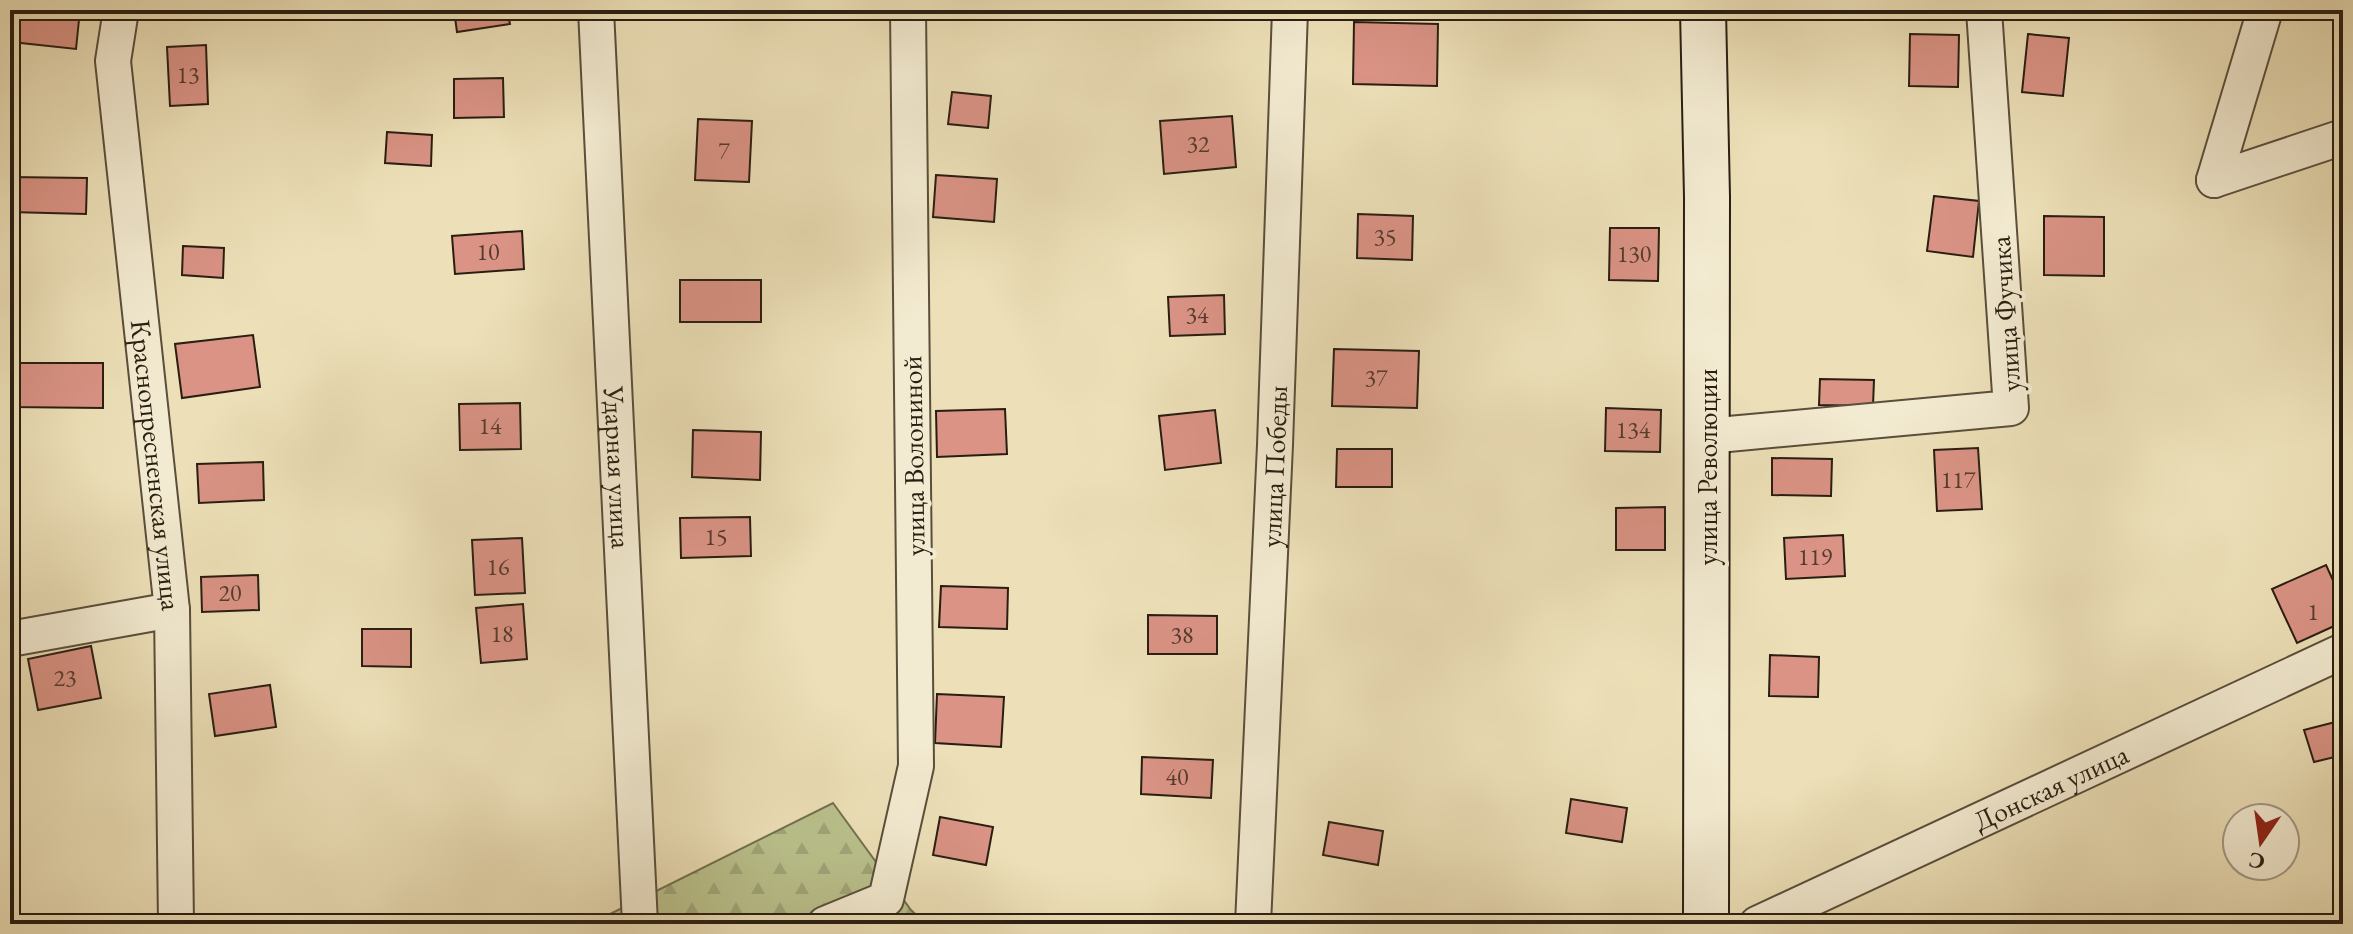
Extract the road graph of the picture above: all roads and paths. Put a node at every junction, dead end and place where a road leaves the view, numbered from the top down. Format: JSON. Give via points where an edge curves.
{"nodes":[{"id":1,"x":121,"y":10,"type":"edge"},
{"id":2,"x":596,"y":10,"type":"edge"},
{"id":3,"x":908,"y":10,"type":"edge"},
{"id":4,"x":1290,"y":10,"type":"edge"},
{"id":5,"x":1703,"y":10,"type":"edge"},
{"id":6,"x":1984,"y":10,"type":"edge"},
{"id":7,"x":2265,"y":10,"type":"edge"},
{"id":8,"x":2343,"y":137,"type":"edge"},
{"id":9,"x":1707,"y":436,"type":"junction"},
{"id":10,"x":172,"y":610,"type":"junction"},
{"id":11,"x":10,"y":639,"type":"edge"},
{"id":12,"x":2343,"y":651,"type":"edge"},
{"id":13,"x":176,"y":924,"type":"edge"},
{"id":14,"x":640,"y":924,"type":"edge"},
{"id":15,"x":825,"y":924,"type":"edge"},
{"id":16,"x":1253,"y":924,"type":"edge"},
{"id":17,"x":1706,"y":924,"type":"edge"},
{"id":18,"x":1757,"y":924,"type":"edge"}],
"edges":[{"from":1,"to":10,"type":"street","name":"Краснопресненская улица","via":[[113,61]]},
{"from":2,"to":14,"type":"street","name":"Ударная улица"},
{"from":3,"to":15,"type":"street","name":"улица Волониной","via":[[916,766],[886,899]]},
{"from":4,"to":16,"type":"street","name":"улица Победы"},
{"from":5,"to":9,"type":"street","name":"улица Революции"},
{"from":6,"to":9,"type":"street","name":"улица Фучика","via":[[2011,408]]},
{"from":7,"to":8,"type":"street","via":[[2214,180]]},
{"from":9,"to":17,"type":"street","name":"улица Революции"},
{"from":10,"to":11,"type":"street"},
{"from":10,"to":13,"type":"street","name":"Краснопресненская улица"},
{"from":12,"to":18,"type":"street","name":"Донская улица"}]}
